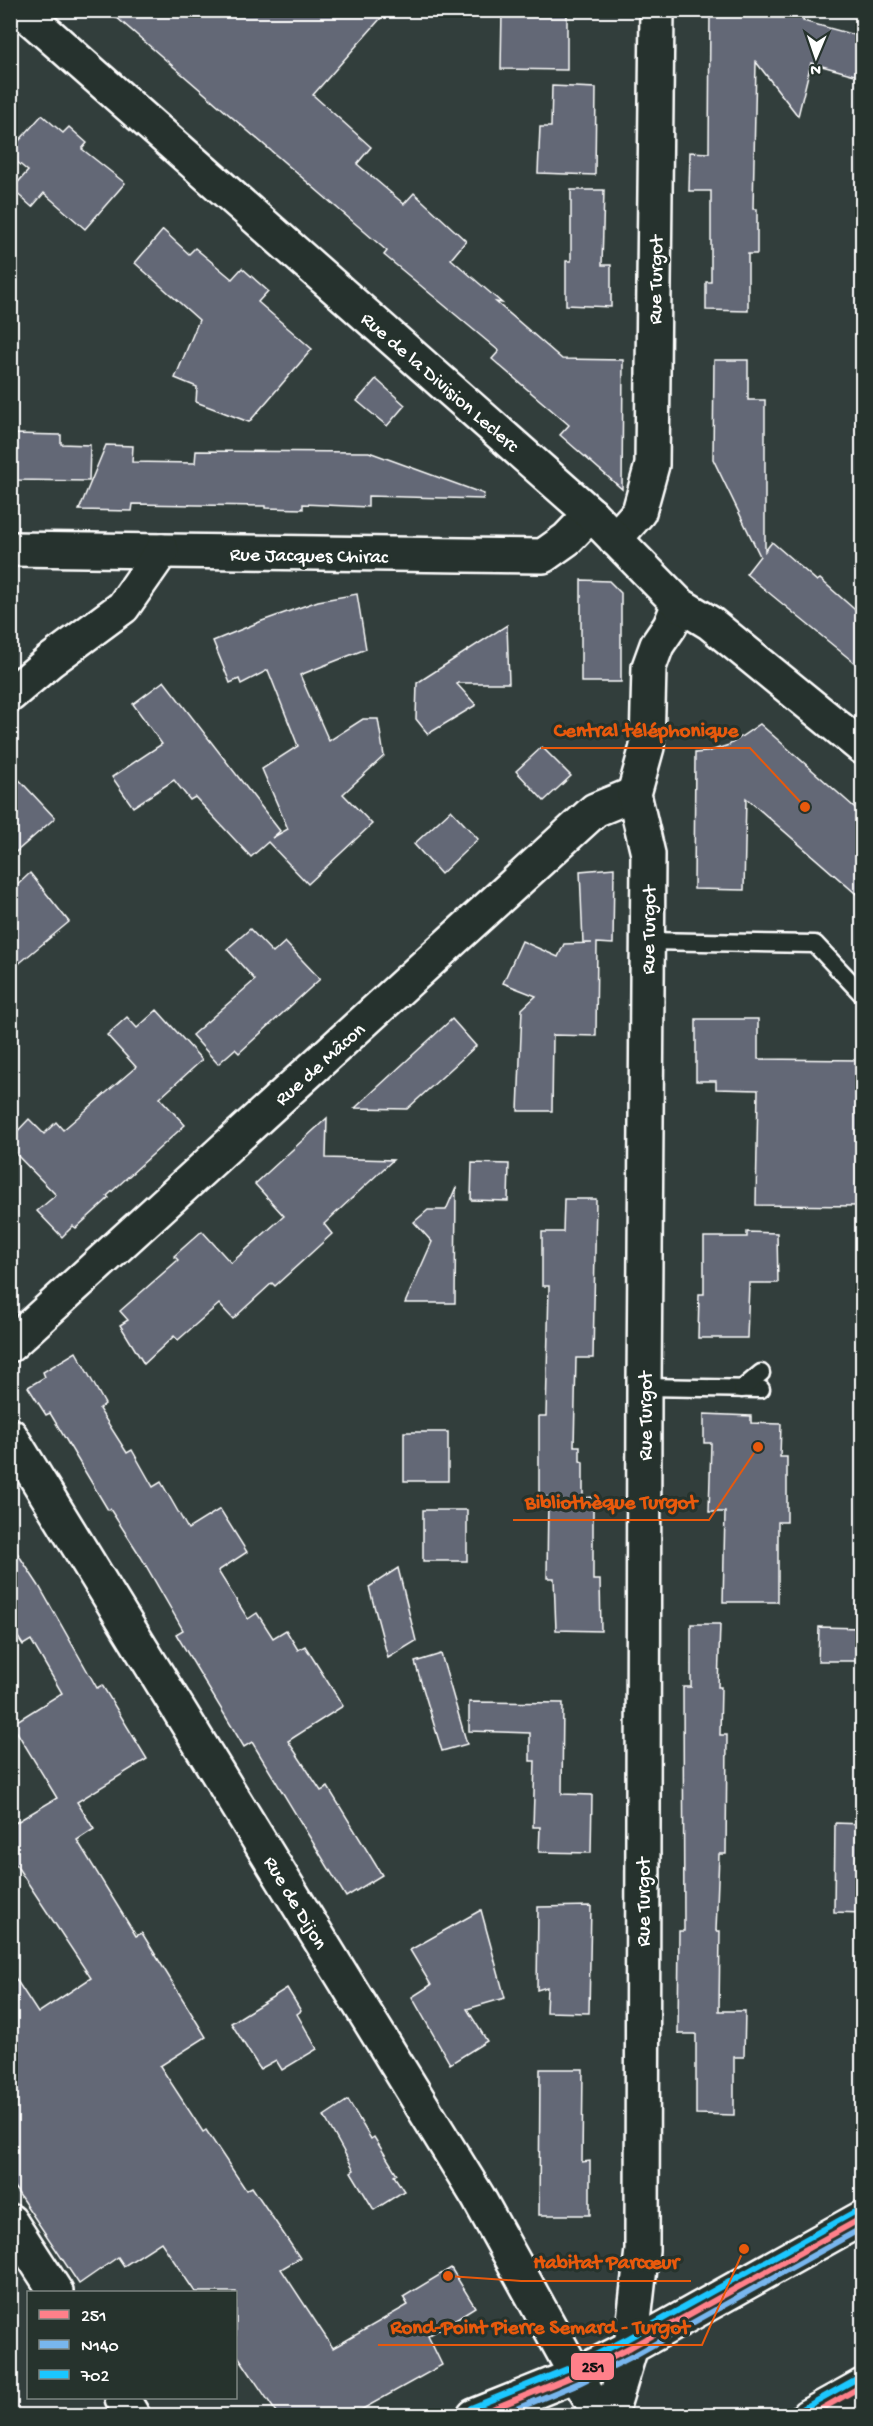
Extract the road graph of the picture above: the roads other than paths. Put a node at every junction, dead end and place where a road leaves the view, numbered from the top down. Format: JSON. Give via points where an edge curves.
{"nodes":[{"id":1,"x":21,"y":10,"type":"edge"},
{"id":2,"x":657,"y":10,"type":"edge"},
{"id":3,"x":591,"y":514,"type":"junction"},
{"id":4,"x":615,"y":539,"type":"junction"},
{"id":5,"x":10,"y":549,"type":"edge"},
{"id":6,"x":162,"y":551,"type":"junction"},
{"id":7,"x":679,"y":604,"type":"junction"},
{"id":8,"x":10,"y":695,"type":"edge"},
{"id":9,"x":862,"y":747,"type":"edge"},
{"id":10,"x":634,"y":794,"type":"junction"},
{"id":11,"x":647,"y":941,"type":"junction"},
{"id":12,"x":862,"y":994,"type":"edge"},
{"id":13,"x":10,"y":1345,"type":"edge"},
{"id":14,"x":761,"y":1381,"type":"dead end"},
{"id":15,"x":644,"y":1387,"type":"junction"},
{"id":16,"x":10,"y":1435,"type":"edge"},
{"id":17,"x":862,"y":2218,"type":"edge"},
{"id":18,"x":10,"y":2221,"type":"edge"},
{"id":19,"x":55,"y":2291,"type":"edge"},
{"id":20,"x":631,"y":2347,"type":"junction"},
{"id":21,"x":576,"y":2375,"type":"junction"},
{"id":22,"x":862,"y":2386,"type":"edge"},
{"id":23,"x":123,"y":2399,"type":"edge"},
{"id":24,"x":133,"y":2415,"type":"edge"},
{"id":25,"x":474,"y":2415,"type":"edge"},
{"id":26,"x":601,"y":2415,"type":"edge"},
{"id":27,"x":610,"y":2415,"type":"edge"},
{"id":28,"x":808,"y":2415,"type":"edge"}],
"edges":[{"from":1,"to":3,"type":"street","name":"Rue de la Division Leclerc"},
{"from":2,"to":4,"type":"street","name":"Rue Turgot","via":[[652,465],[639,512]]},
{"from":3,"to":4,"type":"street","name":"Rue de la Division Leclerc"},
{"from":3,"to":6,"type":"street","name":"Rue Jacques Chirac","via":[[567,539],[543,556]]},
{"from":4,"to":7,"type":"street","name":"Rue de la Division Leclerc"},
{"from":5,"to":6,"type":"street","name":"Rue Jacques Chirac"},
{"from":6,"to":8,"type":"street","via":[[123,607]]},
{"from":7,"to":9,"type":"street","name":"Rue de la Division Leclerc","via":[[710,623]]},
{"from":7,"to":10,"type":"street","name":"Rue Turgot","via":[[649,667],[647,747]]},
{"from":10,"to":11,"type":"street","name":"Rue Turgot","via":[[648,854]]},
{"from":10,"to":13,"type":"street","name":"Rue de Mâcon","via":[[595,810]]},
{"from":11,"to":12,"type":"lane","via":[[815,945]]},
{"from":11,"to":15,"type":"street","name":"Rue Turgot"},
{"from":14,"to":15,"type":"lane","via":[[741,1389]]},
{"from":15,"to":20,"type":"street","name":"Rue Turgot","via":[[642,2250]]},
{"from":16,"to":21,"type":"street","name":"Rue de Dijon","via":[[478,2197]]},
{"from":17,"to":20,"type":"street"},
{"from":18,"to":19,"type":"street"},
{"from":20,"to":21,"type":"street"},
{"from":20,"to":27,"type":"street","name":"Rue Turgot"},
{"from":21,"to":25,"type":"street"},
{"from":21,"to":26,"type":"street","name":"Rue de Dijon"},
{"from":22,"to":28,"type":"street"},
{"from":23,"to":24,"type":"street"}]}
